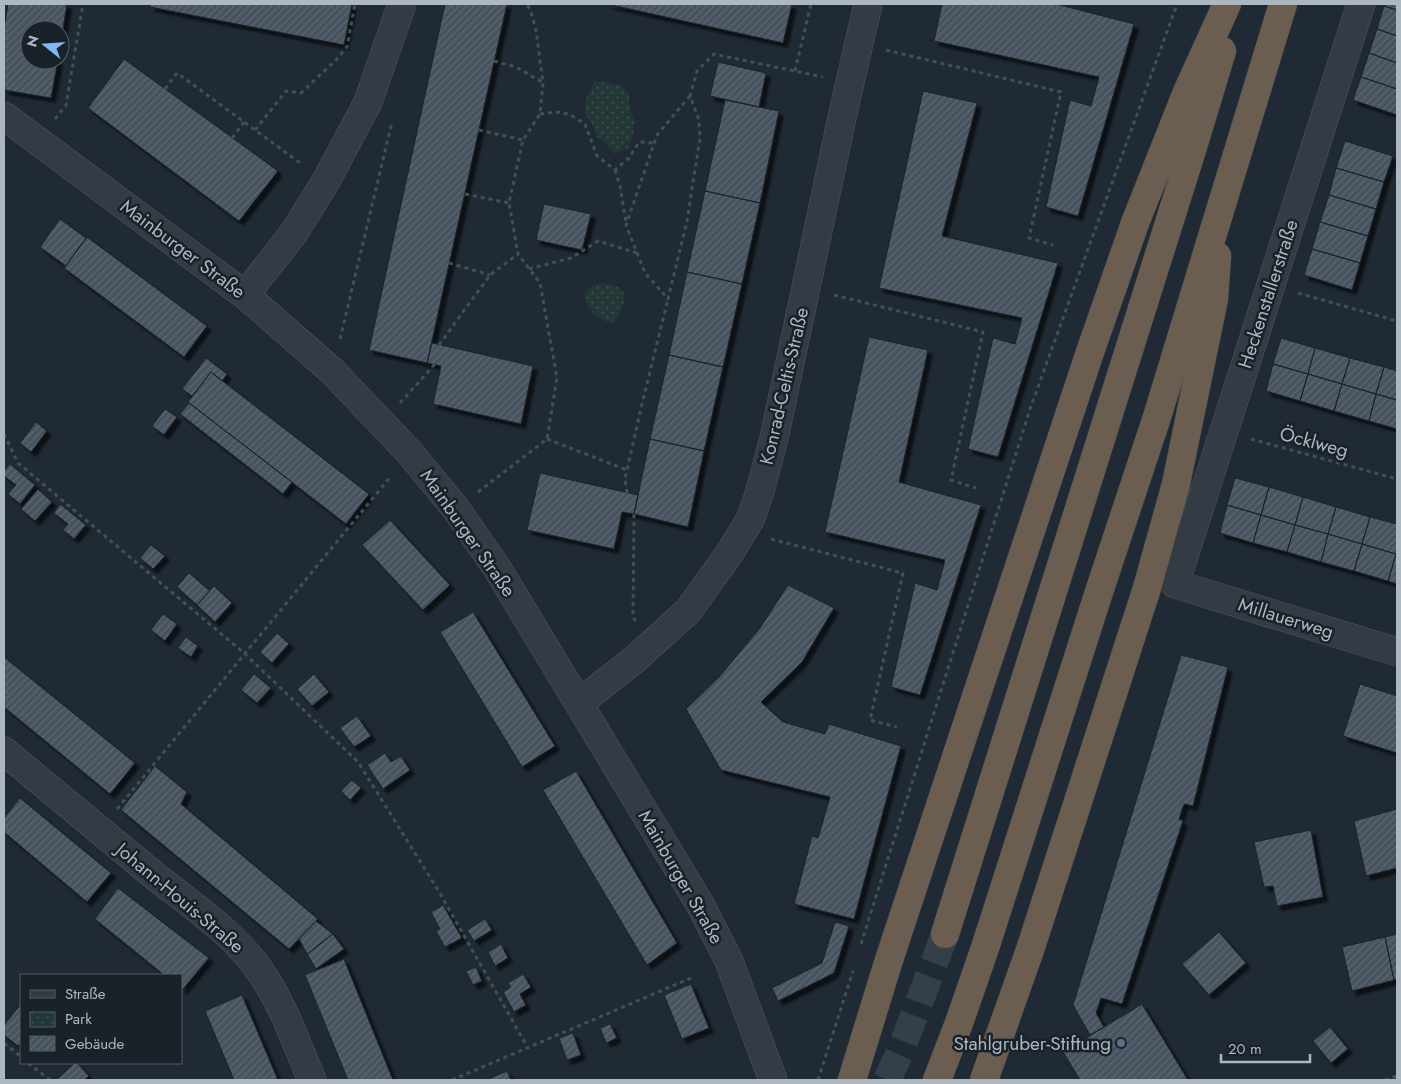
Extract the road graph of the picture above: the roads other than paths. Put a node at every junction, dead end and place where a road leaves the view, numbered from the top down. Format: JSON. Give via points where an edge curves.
{"nodes":[{"id":1,"x":402,"y":4,"type":"edge"},
{"id":2,"x":868,"y":4,"type":"edge"},
{"id":3,"x":1227,"y":4,"type":"edge"},
{"id":4,"x":1236,"y":4,"type":"edge"},
{"id":5,"x":1283,"y":4,"type":"edge"},
{"id":6,"x":1361,"y":4,"type":"edge"},
{"id":7,"x":4,"y":116,"type":"edge"},
{"id":8,"x":1219,"y":212,"type":"junction"},
{"id":9,"x":244,"y":295,"type":"junction"},
{"id":10,"x":1175,"y":584,"type":"joint"},
{"id":11,"x":1397,"y":652,"type":"edge"},
{"id":12,"x":579,"y":704,"type":"junction"},
{"id":13,"x":4,"y":751,"type":"edge"},
{"id":14,"x":945,"y":934,"type":"tunnel mouth"},
{"id":15,"x":312,"y":1080,"type":"edge"},
{"id":16,"x":773,"y":1080,"type":"edge"},
{"id":17,"x":852,"y":1080,"type":"edge"},
{"id":18,"x":937,"y":1080,"type":"edge"},
{"id":19,"x":984,"y":1080,"type":"edge"}],
"edges":[{"from":1,"to":9,"type":"street","via":[[368,102],[326,181],[292,234]]},
{"from":2,"to":12,"type":"street","name":"Konrad-Celtis-Straße","via":[[774,438],[751,518],[688,611]]},
{"from":3,"to":17,"type":"highway","via":[[1135,223],[1104,311]]},
{"from":4,"to":14,"type":"highway"},
{"from":5,"to":8,"type":"highway"},
{"from":6,"to":10,"type":"street","name":"Heckenstallerstraße"},
{"from":7,"to":9,"type":"street","name":"Mainburger Straße"},
{"from":8,"to":18,"type":"highway","via":[[1157,417],[966,1004]]},
{"from":8,"to":19,"type":"highway","via":[[1214,299],[1176,484],[1148,588],[1030,950]]},
{"from":9,"to":12,"type":"street","name":"Mainburger Straße","via":[[332,372],[410,453],[456,509],[497,568]]},
{"from":10,"to":11,"type":"street","name":"Millauerweg"},
{"from":12,"to":16,"type":"street","name":"Mainburger Straße","via":[[701,906],[729,961]]},
{"from":13,"to":15,"type":"street","name":"Johann-Houis-Straße","via":[[246,953],[280,1005]]}]}
